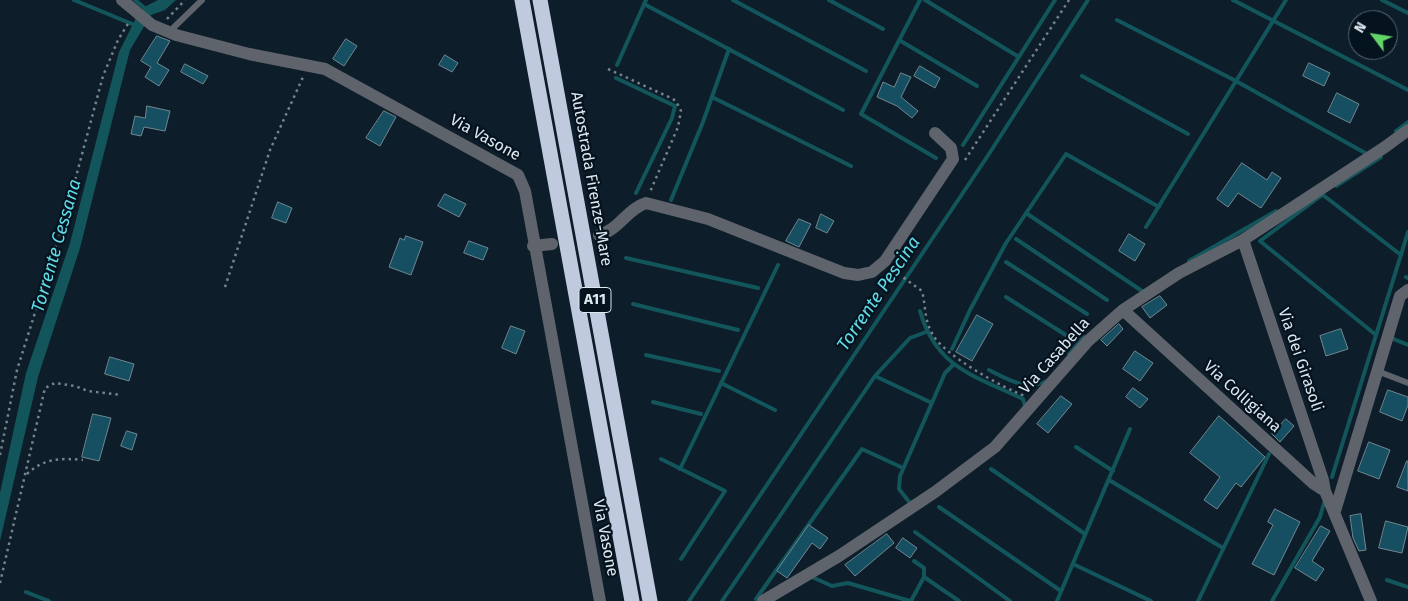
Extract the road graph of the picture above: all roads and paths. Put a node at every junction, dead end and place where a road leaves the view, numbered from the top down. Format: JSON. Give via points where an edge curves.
{"nodes":[{"id":1,"x":122,"y":0,"type":"edge"},
{"id":2,"x":185,"y":0,"type":"edge"},
{"id":3,"x":202,"y":0,"type":"edge"},
{"id":4,"x":522,"y":0,"type":"edge"},
{"id":5,"x":540,"y":0,"type":"edge"},
{"id":6,"x":1069,"y":0,"type":"edge"},
{"id":7,"x":135,"y":10,"type":"junction"},
{"id":8,"x":160,"y":28,"type":"junction"},
{"id":9,"x":309,"y":64,"type":"junction"},
{"id":10,"x":608,"y":69,"type":"dead end"},
{"id":11,"x":1408,"y":130,"type":"edge"},
{"id":12,"x":935,"y":133,"type":"dead end"},
{"id":13,"x":960,"y":167,"type":"dead end"},
{"id":14,"x":646,"y":203,"type":"junction"},
{"id":15,"x":599,"y":235,"type":"dead end"},
{"id":16,"x":1243,"y":240,"type":"junction"},
{"id":17,"x":552,"y":244,"type":"dead end"},
{"id":18,"x":533,"y":246,"type":"junction"},
{"id":19,"x":894,"y":270,"type":"dead end"},
{"id":20,"x":225,"y":287,"type":"dead end"},
{"id":21,"x":1408,"y":290,"type":"edge"},
{"id":22,"x":1123,"y":310,"type":"junction"},
{"id":23,"x":1376,"y":371,"type":"junction"},
{"id":24,"x":1408,"y":384,"type":"edge"},
{"id":25,"x":121,"y":395,"type":"dead end"},
{"id":26,"x":1039,"y":398,"type":"junction"},
{"id":27,"x":0,"y":455,"type":"edge"},
{"id":28,"x":83,"y":460,"type":"dead end"},
{"id":29,"x":26,"y":475,"type":"junction"},
{"id":30,"x":1325,"y":491,"type":"junction"},
{"id":31,"x":1334,"y":511,"type":"junction"},
{"id":32,"x":0,"y":584,"type":"edge"},
{"id":33,"x":600,"y":601,"type":"edge"},
{"id":34,"x":632,"y":601,"type":"edge"},
{"id":35,"x":650,"y":601,"type":"edge"},
{"id":36,"x":762,"y":601,"type":"edge"},
{"id":37,"x":1371,"y":601,"type":"edge"}],
"edges":[{"from":1,"to":7,"type":"street","name":"Via Vasone"},
{"from":2,"to":8,"type":"path"},
{"from":3,"to":8,"type":"lane"},
{"from":4,"to":34,"type":"highway","number":"A11"},
{"from":5,"to":35,"type":"highway","name":"Autostrada Firenze-Mare","number":"A11"},
{"from":6,"to":13,"type":"path"},
{"from":7,"to":8,"type":"street","name":"Via Vasone"},
{"from":7,"to":27,"type":"path","via":[[103,76],[66,214],[17,370]]},
{"from":8,"to":9,"type":"street","name":"Via Vasone","via":[[218,47]]},
{"from":9,"to":18,"type":"street","name":"Via Vasone","via":[[331,72],[518,175],[525,191]]},
{"from":9,"to":20,"type":"path","via":[[270,150]]},
{"from":10,"to":14,"type":"path","via":[[676,101],[681,110],[678,127]]},
{"from":11,"to":16,"type":"street","name":"Via Casabella"},
{"from":12,"to":14,"type":"street","via":[[952,148],[953,159],[886,261],[866,274],[844,273],[724,224]]},
{"from":14,"to":15,"type":"street","via":[[608,232]]},
{"from":16,"to":22,"type":"street","name":"Via Casabella","via":[[1179,273]]},
{"from":16,"to":30,"type":"street","name":"Via dei Girasoli"},
{"from":17,"to":18,"type":"street"},
{"from":18,"to":33,"type":"street","name":"Via Vasone"},
{"from":19,"to":26,"type":"path","via":[[922,291],[925,318],[934,338],[943,348],[986,376],[1023,395]]},
{"from":21,"to":23,"type":"street","via":[[1400,296]]},
{"from":22,"to":26,"type":"street","name":"Via Casabella","via":[[1088,340]]},
{"from":22,"to":30,"type":"street","name":"Via Colligiana"},
{"from":23,"to":24,"type":"lane"},
{"from":23,"to":31,"type":"street"},
{"from":25,"to":29,"type":"path","via":[[55,382],[45,388]]},
{"from":26,"to":36,"type":"street","name":"Via Casabella","via":[[995,447],[935,492],[839,556]]},
{"from":28,"to":29,"type":"path","via":[[57,458],[36,465]]},
{"from":29,"to":32,"type":"path"},
{"from":30,"to":31,"type":"street","name":"Via Colligiana"},
{"from":31,"to":37,"type":"street","name":"Via Colligiana"}]}
